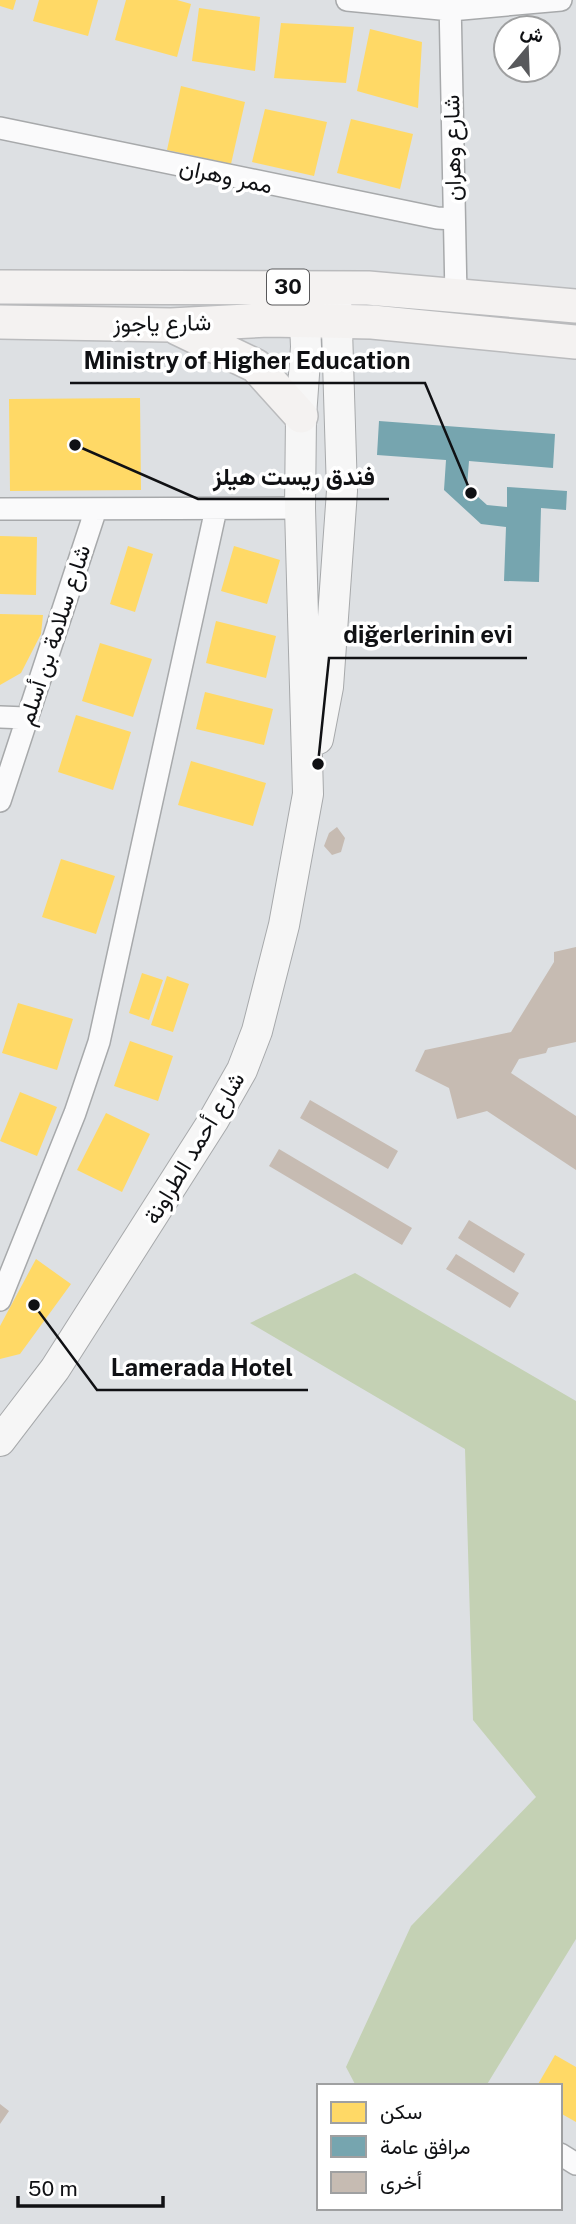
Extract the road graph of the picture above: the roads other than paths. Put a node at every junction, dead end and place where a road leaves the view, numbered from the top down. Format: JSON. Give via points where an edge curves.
{"nodes":[{"id":1,"x":346,"y":0,"type":"edge"},
{"id":2,"x":561,"y":0,"type":"edge"},
{"id":3,"x":451,"y":5,"type":"edge"},
{"id":4,"x":0,"y":128,"type":"edge"},
{"id":5,"x":453,"y":219,"type":"junction"},
{"id":6,"x":0,"y":286,"type":"edge"},
{"id":7,"x":320,"y":287,"type":"junction"},
{"id":8,"x":456,"y":296,"type":"junction"},
{"id":9,"x":576,"y":306,"type":"edge"},
{"id":10,"x":303,"y":321,"type":"junction"},
{"id":11,"x":336,"y":321,"type":"junction"},
{"id":12,"x":0,"y":322,"type":"edge"},
{"id":13,"x":171,"y":325,"type":"junction"},
{"id":14,"x":576,"y":342,"type":"edge"},
{"id":15,"x":301,"y":416,"type":"junction"},
{"id":16,"x":300,"y":508,"type":"junction"},
{"id":17,"x":0,"y":509,"type":"edge"},
{"id":18,"x":96,"y":509,"type":"junction"},
{"id":19,"x":216,"y":509,"type":"junction"},
{"id":20,"x":0,"y":717,"type":"edge"},
{"id":21,"x":26,"y":718,"type":"junction"},
{"id":22,"x":309,"y":777,"type":"junction"},
{"id":23,"x":0,"y":801,"type":"edge"},
{"id":24,"x":0,"y":1300,"type":"edge"},
{"id":25,"x":13,"y":1406,"type":"edge"},
{"id":26,"x":0,"y":1441,"type":"edge"}],
"edges":[{"from":1,"to":3,"type":"street"},
{"from":2,"to":3,"type":"street"},
{"from":3,"to":5,"type":"street","name":"شارع وهران"},
{"from":4,"to":5,"type":"street","name":"ممر وهران"},
{"from":5,"to":8,"type":"street","name":"شارع وهران"},
{"from":6,"to":7,"type":"main road","name":"شارع ياجوز","number":"30"},
{"from":7,"to":8,"type":"main road","name":"شارع ياجوز","number":"30"},
{"from":7,"to":10,"type":"street","name":"شارع أحمد الطراونة"},
{"from":7,"to":11,"type":"street","name":"شارع أحمد الطراونة"},
{"from":8,"to":9,"type":"main road","name":"شارع ياجوز","number":"30"},
{"from":10,"to":11,"type":"main road","name":"شارع ياجوز","number":"30"},
{"from":10,"to":13,"type":"main road","name":"شارع ياجوز","number":"30"},
{"from":10,"to":15,"type":"street","name":"شارع أحمد الطراونة","via":[[306,347]]},
{"from":11,"to":14,"type":"main road","name":"شارع ياجوز","number":"30"},
{"from":11,"to":22,"type":"street","name":"شارع أحمد الطراونة","via":[[342,491],[328,687]]},
{"from":12,"to":13,"type":"main road","name":"شارع ياجوز","number":"30"},
{"from":13,"to":15,"type":"main road","via":[[256,366]]},
{"from":15,"to":16,"type":"street","name":"شارع أحمد الطراونة"},
{"from":16,"to":19,"type":"street"},
{"from":16,"to":22,"type":"street","name":"شارع أحمد الطراونة"},
{"from":17,"to":18,"type":"street"},
{"from":18,"to":19,"type":"street"},
{"from":18,"to":21,"type":"street","name":"شارع سلامة بن أسلم"},
{"from":19,"to":24,"type":"street","via":[[99,1042]]},
{"from":20,"to":21,"type":"street"},
{"from":21,"to":23,"type":"street","name":"شارع سلامة بن أسلم"},
{"from":22,"to":25,"type":"street","name":"شارع أحمد الطراونة","via":[[284,925],[257,1031],[242,1070],[55,1369]]},
{"from":25,"to":26,"type":"street","name":"شارع أحمد الطراونة"}]}
